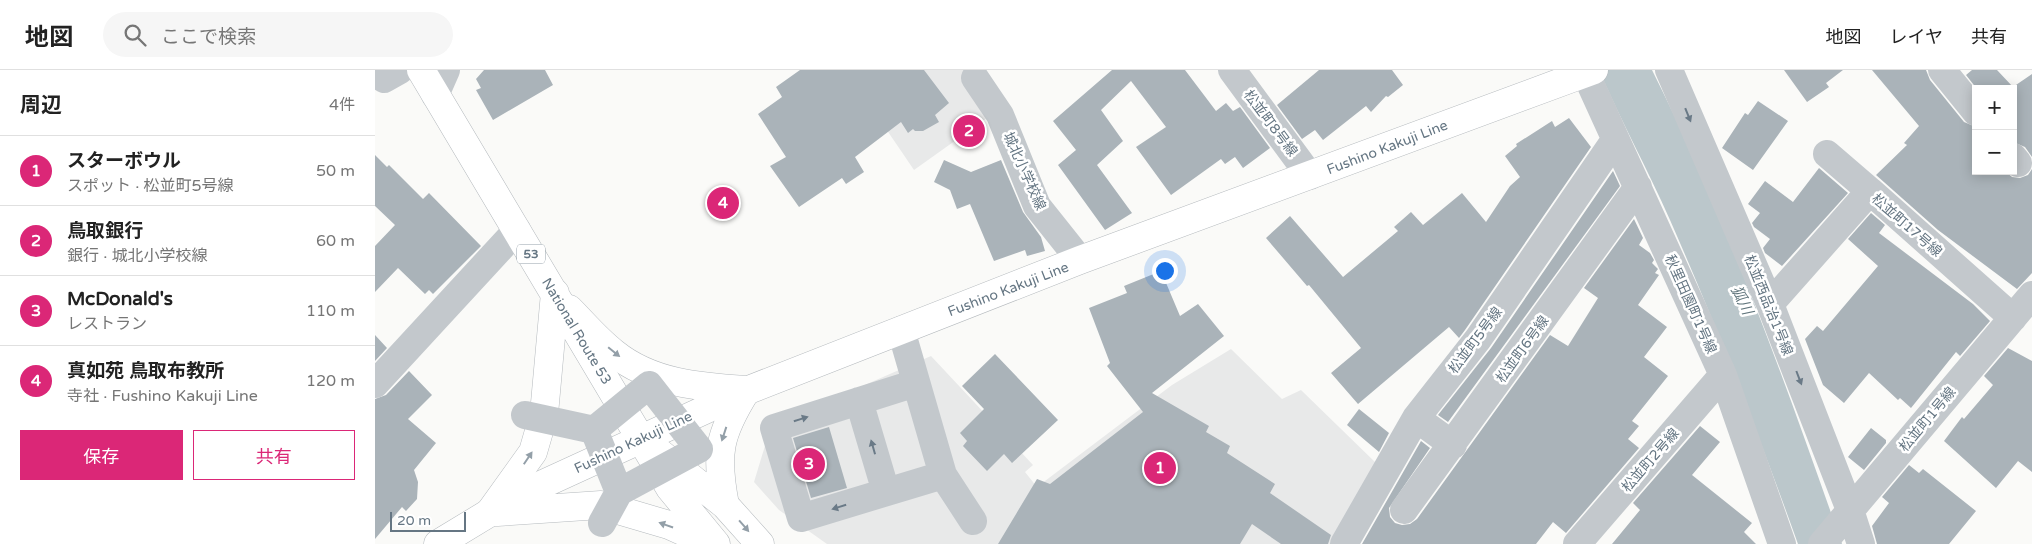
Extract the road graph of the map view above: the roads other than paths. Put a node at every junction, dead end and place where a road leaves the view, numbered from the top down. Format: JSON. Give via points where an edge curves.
{"nodes":[{"id":1,"x":421,"y":70,"type":"edge"},
{"id":2,"x":446,"y":70,"type":"edge"},
{"id":3,"x":1232,"y":70,"type":"edge"},
{"id":4,"x":1669,"y":70,"type":"edge"},
{"id":5,"x":1942,"y":70,"type":"edge"},
{"id":6,"x":1589,"y":71,"type":"edge"},
{"id":7,"x":975,"y":78,"type":"dead end"},
{"id":8,"x":435,"y":95,"type":"junction"},
{"id":9,"x":1972,"y":107,"type":"edge"},
{"id":10,"x":1615,"y":140,"type":"junction"},
{"id":11,"x":1827,"y":154,"type":"dead end"},
{"id":12,"x":1310,"y":176,"type":"junction"},
{"id":13,"x":1638,"y":187,"type":"junction"},
{"id":14,"x":1870,"y":191,"type":"junction"},
{"id":15,"x":517,"y":230,"type":"junction"},
{"id":16,"x":1080,"y":260,"type":"junction"},
{"id":17,"x":555,"y":293,"type":"junction"},
{"id":18,"x":2032,"y":295,"type":"edge"},
{"id":19,"x":1770,"y":304,"type":"junction"},
{"id":20,"x":2013,"y":318,"type":"junction"},
{"id":21,"x":901,"y":330,"type":"junction"},
{"id":22,"x":1723,"y":375,"type":"junction"},
{"id":23,"x":916,"y":383,"type":"junction"},
{"id":24,"x":375,"y":384,"type":"edge"},
{"id":25,"x":746,"y":390,"type":"junction"},
{"id":26,"x":859,"y":401,"type":"junction"},
{"id":27,"x":525,"y":415,"type":"dead end"},
{"id":28,"x":1416,"y":418,"type":"junction"},
{"id":29,"x":594,"y":430,"type":"junction"},
{"id":30,"x":641,"y":438,"type":"junction"},
{"id":31,"x":1453,"y":445,"type":"junction"},
{"id":32,"x":943,"y":475,"type":"junction"},
{"id":33,"x":619,"y":492,"type":"junction"},
{"id":34,"x":886,"y":492,"type":"junction"},
{"id":35,"x":725,"y":505,"type":"junction"},
{"id":36,"x":1404,"y":510,"type":"dead end"},
{"id":37,"x":490,"y":512,"type":"junction"},
{"id":38,"x":1847,"y":514,"type":"junction"},
{"id":39,"x":973,"y":521,"type":"dead end"},
{"id":40,"x":602,"y":523,"type":"dead end"},
{"id":41,"x":437,"y":544,"type":"edge"},
{"id":42,"x":711,"y":544,"type":"edge"},
{"id":43,"x":716,"y":544,"type":"edge"},
{"id":44,"x":760,"y":544,"type":"edge"},
{"id":45,"x":1344,"y":544,"type":"edge"},
{"id":46,"x":1577,"y":544,"type":"edge"},
{"id":47,"x":1782,"y":544,"type":"edge"},
{"id":48,"x":1822,"y":544,"type":"edge"},
{"id":49,"x":1861,"y":544,"type":"edge"}],
"edges":[{"from":1,"to":8,"type":"main road","name":"National Route 53","number":"53"},
{"from":2,"to":8,"type":"street"},
{"from":3,"to":12,"type":"street","name":"松並町8号線"},
{"from":4,"to":19,"type":"street","name":"松並西品治1号線","one_way":true},
{"from":5,"to":9,"type":"street"},
{"from":6,"to":10,"type":"street","name":"秋里田園町1号線"},
{"from":6,"to":12,"type":"main road","name":"Fushino Kakuji Line"},
{"from":7,"to":16,"type":"street","name":"城北小学校線","via":[[1000,115],[1037,206]]},
{"from":8,"to":15,"type":"main road","name":"National Route 53","number":"53"},
{"from":10,"to":13,"type":"street","name":"秋里田園町1号線"},
{"from":10,"to":28,"type":"street","name":"松並町5号線","via":[[1478,339]]},
{"from":11,"to":14,"type":"street"},
{"from":12,"to":16,"type":"main road","name":"Fushino Kakuji Line"},
{"from":13,"to":22,"type":"street","name":"秋里田園町1号線"},
{"from":13,"to":31,"type":"street","name":"松並町6号線"},
{"from":14,"to":19,"type":"street","name":"松並町17号線"},
{"from":14,"to":20,"type":"street","name":"松並町17号線"},
{"from":15,"to":17,"type":"main road","name":"National Route 53","number":"53"},
{"from":15,"to":24,"type":"street"},
{"from":16,"to":21,"type":"main road","name":"Fushino Kakuji Line"},
{"from":17,"to":25,"type":"main road","one_way":true,"via":[[601,342],[641,371],[687,384]]},
{"from":17,"to":30,"type":"main road","name":"National Route 53","number":"53"},
{"from":37,"to":17,"type":"main road","one_way":true,"via":[[533,452],[544,414]]},
{"from":18,"to":20,"type":"street","name":"松並町1号線"},
{"from":19,"to":38,"type":"street","name":"松並西品治1号線","one_way":true},
{"from":20,"to":38,"type":"street","name":"松並町1号線"},
{"from":21,"to":23,"type":"street"},
{"from":21,"to":25,"type":"main road","name":"Fushino Kakuji Line"},
{"from":22,"to":46,"type":"street","name":"松並町2号線"},
{"from":22,"to":47,"type":"street","name":"秋里田園町1号線"},
{"from":23,"to":26,"type":"street"},
{"from":23,"to":32,"type":"street"},
{"from":25,"to":30,"type":"main road","name":"Fushino Kakuji Line"},
{"from":25,"to":35,"type":"main road","one_way":true,"via":[[727,425],[720,450],[719,475]]},
{"from":34,"to":26,"type":"street","one_way":true},
{"from":34,"to":26,"type":"street","one_way":true,"via":[[801,518],[774,428]]},
{"from":27,"to":29,"type":"street","bridge":true},
{"from":28,"to":31,"type":"street"},
{"from":28,"to":45,"type":"street","name":"松並町5号線"},
{"from":29,"to":33,"type":"street","bridge":true},
{"from":29,"to":33,"type":"street","bridge":true,"via":[[649,385],[699,449]]},
{"from":30,"to":35,"type":"main road","name":"National Route 53","number":"53"},
{"from":30,"to":37,"type":"main road","name":"Fushino Kakuji Line"},
{"from":30,"to":43,"type":"main road","name":"National Route 53","number":"53","via":[[670,488]]},
{"from":31,"to":36,"type":"street","name":"松並町6号線"},
{"from":32,"to":34,"type":"street"},
{"from":32,"to":39,"type":"street"},
{"from":33,"to":40,"type":"street","bridge":true},
{"from":35,"to":44,"type":"main road","name":"National Route 53","number":"53","one_way":true},
{"from":37,"to":41,"type":"main road","name":"Fushino Kakuji Line"},
{"from":42,"to":37,"type":"main road","one_way":true,"via":[[669,525],[601,505]]},
{"from":38,"to":48,"type":"street","name":"松並町1号線"},
{"from":38,"to":49,"type":"street","name":"松並西品治1号線"}]}
